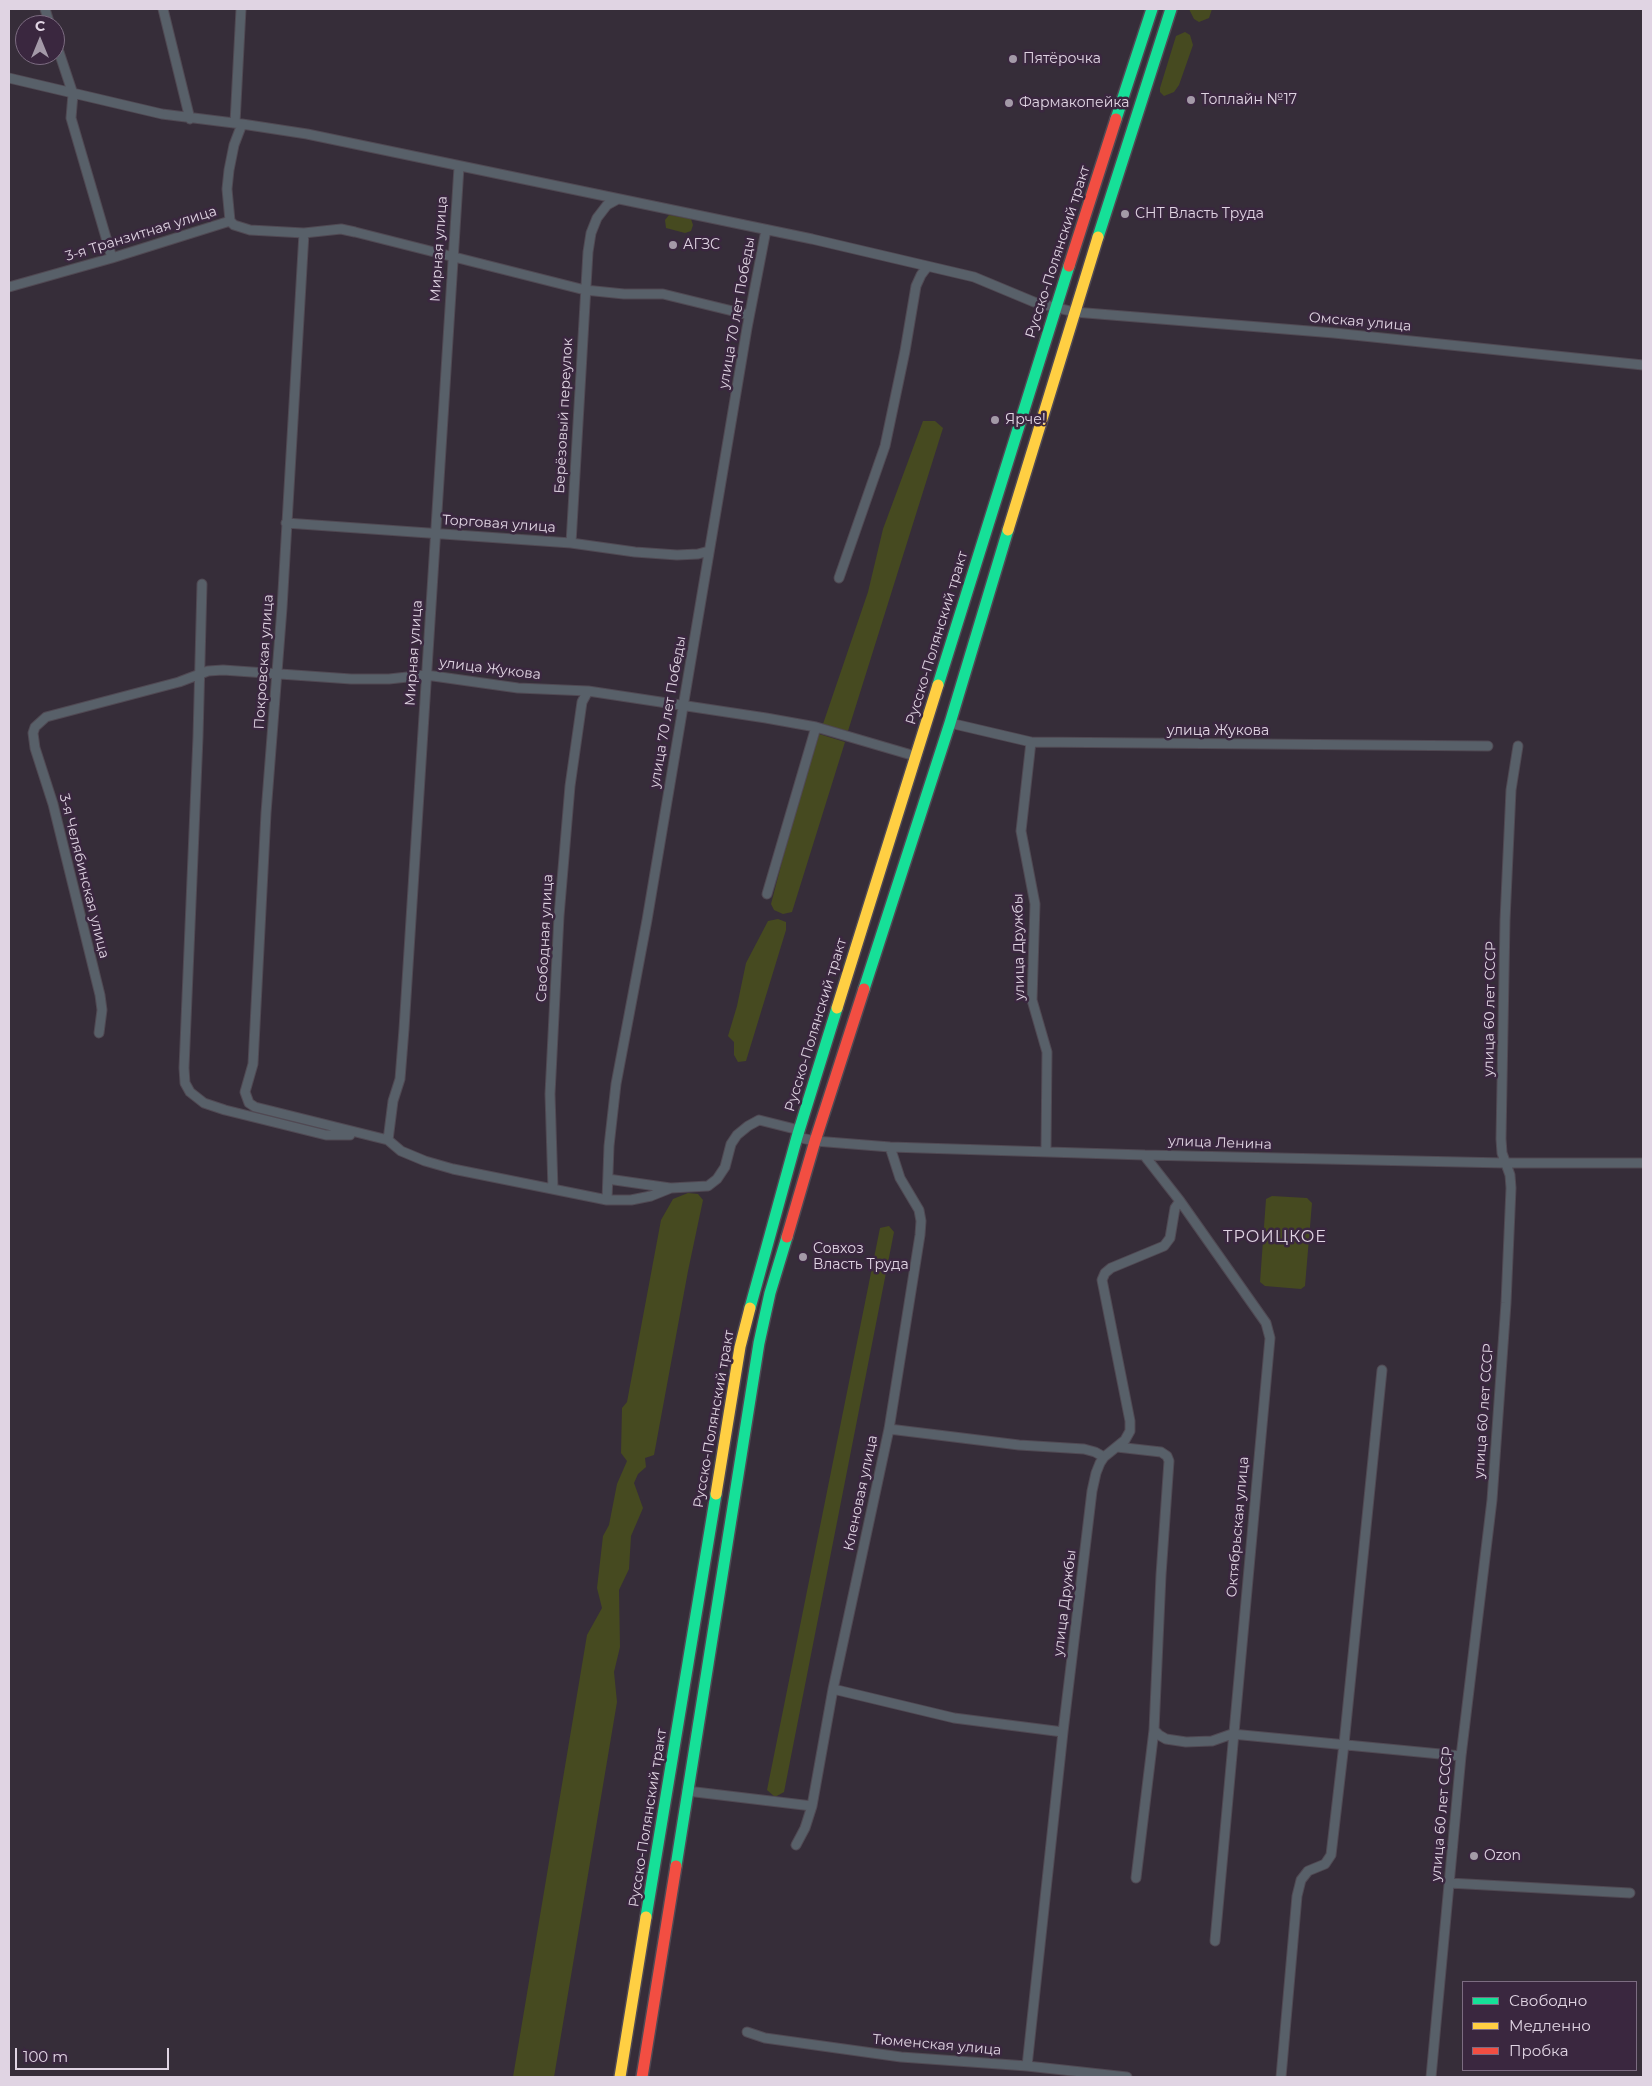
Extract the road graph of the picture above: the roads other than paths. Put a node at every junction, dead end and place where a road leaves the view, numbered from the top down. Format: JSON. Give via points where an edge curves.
{"nodes":[{"id":1,"x":163,"y":9,"type":"edge"},
{"id":2,"x":240,"y":9,"type":"edge"},
{"id":3,"x":1152,"y":9,"type":"edge"},
{"id":4,"x":1172,"y":9,"type":"edge"},
{"id":5,"x":63,"y":65,"type":"edge"},
{"id":6,"x":9,"y":78,"type":"edge"},
{"id":7,"x":73,"y":94,"type":"junction"},
{"id":8,"x":190,"y":119,"type":"junction"},
{"id":9,"x":239,"y":123,"type":"junction"},
{"id":10,"x":459,"y":167,"type":"junction"},
{"id":11,"x":618,"y":199,"type":"junction"},
{"id":12,"x":230,"y":221,"type":"junction"},
{"id":13,"x":766,"y":230,"type":"junction"},
{"id":14,"x":304,"y":232,"type":"junction"},
{"id":15,"x":112,"y":258,"type":"junction"},
{"id":16,"x":452,"y":258,"type":"junction"},
{"id":17,"x":927,"y":267,"type":"junction"},
{"id":18,"x":9,"y":287,"type":"edge"},
{"id":19,"x":585,"y":290,"type":"junction"},
{"id":20,"x":1055,"y":308,"type":"junction"},
{"id":21,"x":1074,"y":312,"type":"junction"},
{"id":22,"x":750,"y":315,"type":"junction"},
{"id":23,"x":1643,"y":365,"type":"edge"},
{"id":24,"x":286,"y":524,"type":"junction"},
{"id":25,"x":436,"y":533,"type":"junction"},
{"id":26,"x":571,"y":543,"type":"junction"},
{"id":27,"x":709,"y":551,"type":"junction"},
{"id":28,"x":839,"y":578,"type":"dead end"},
{"id":29,"x":202,"y":584,"type":"dead end"},
{"id":30,"x":200,"y":673,"type":"junction"},
{"id":31,"x":277,"y":673,"type":"junction"},
{"id":32,"x":426,"y":675,"type":"junction"},
{"id":33,"x":588,"y":691,"type":"junction"},
{"id":34,"x":683,"y":705,"type":"junction"},
{"id":35,"x":950,"y":723,"type":"junction"},
{"id":36,"x":35,"y":727,"type":"joint"},
{"id":37,"x":816,"y":727,"type":"junction"},
{"id":38,"x":1031,"y":742,"type":"junction"},
{"id":39,"x":1488,"y":746,"type":"dead end"},
{"id":40,"x":1518,"y":746,"type":"dead end"},
{"id":41,"x":916,"y":756,"type":"junction"},
{"id":42,"x":767,"y":894,"type":"dead end"},
{"id":43,"x":99,"y":1033,"type":"dead end"},
{"id":44,"x":798,"y":1134,"type":"junction"},
{"id":45,"x":365,"y":1135,"type":"junction"},
{"id":46,"x":388,"y":1140,"type":"junction"},
{"id":47,"x":815,"y":1141,"type":"junction"},
{"id":48,"x":890,"y":1147,"type":"junction"},
{"id":49,"x":1046,"y":1151,"type":"junction"},
{"id":50,"x":1144,"y":1155,"type":"junction"},
{"id":51,"x":1505,"y":1163,"type":"junction"},
{"id":52,"x":1643,"y":1163,"type":"edge"},
{"id":53,"x":608,"y":1179,"type":"junction"},
{"id":54,"x":670,"y":1188,"type":"junction"},
{"id":55,"x":553,"y":1189,"type":"junction"},
{"id":56,"x":607,"y":1200,"type":"junction"},
{"id":57,"x":1180,"y":1201,"type":"junction"},
{"id":58,"x":1382,"y":1370,"type":"dead end"},
{"id":59,"x":888,"y":1429,"type":"junction"},
{"id":60,"x":1117,"y":1447,"type":"junction"},
{"id":61,"x":1104,"y":1457,"type":"junction"},
{"id":62,"x":832,"y":1689,"type":"junction"},
{"id":63,"x":1154,"y":1730,"type":"junction"},
{"id":64,"x":1063,"y":1732,"type":"junction"},
{"id":65,"x":1232,"y":1734,"type":"junction"},
{"id":66,"x":1344,"y":1744,"type":"junction"},
{"id":67,"x":1461,"y":1756,"type":"junction"},
{"id":68,"x":687,"y":1791,"type":"junction"},
{"id":69,"x":812,"y":1806,"type":"junction"},
{"id":70,"x":796,"y":1845,"type":"dead end"},
{"id":71,"x":1136,"y":1878,"type":"dead end"},
{"id":72,"x":1449,"y":1883,"type":"junction"},
{"id":73,"x":1630,"y":1893,"type":"dead end"},
{"id":74,"x":1214,"y":1941,"type":"dead end"},
{"id":75,"x":747,"y":2032,"type":"dead end"},
{"id":76,"x":1027,"y":2066,"type":"junction"},
{"id":77,"x":1087,"y":2075,"type":"edge"},
{"id":78,"x":620,"y":2077,"type":"edge"},
{"id":79,"x":642,"y":2077,"type":"edge"},
{"id":80,"x":1127,"y":2077,"type":"edge"},
{"id":81,"x":1281,"y":2077,"type":"edge"},
{"id":82,"x":1431,"y":2077,"type":"edge"}],
"edges":[{"from":1,"to":8,"type":"street"},
{"from":2,"to":9,"type":"street"},
{"from":3,"to":20,"type":"main road","name":"Русско-Полянский тракт"},
{"from":4,"to":21,"type":"main road"},
{"from":5,"to":7,"type":"street"},
{"from":6,"to":7,"type":"street","name":"Омская улица"},
{"from":7,"to":8,"type":"street","name":"Омская улица"},
{"from":7,"to":15,"type":"street","via":[[71,118]]},
{"from":8,"to":9,"type":"street","name":"Омская улица"},
{"from":9,"to":10,"type":"street","name":"Омская улица","via":[[307,134]]},
{"from":9,"to":12,"type":"street","via":[[227,189]]},
{"from":10,"to":11,"type":"street","name":"Омская улица"},
{"from":10,"to":16,"type":"street","name":"Мирная улица"},
{"from":11,"to":13,"type":"street","name":"Омская улица"},
{"from":11,"to":19,"type":"street","name":"Берёзовый переулок","via":[[607,204],[591,232]]},
{"from":12,"to":14,"type":"street","name":"3-я Транзитная улица","via":[[250,230]]},
{"from":12,"to":15,"type":"street","name":"3-я Транзитная улица"},
{"from":13,"to":17,"type":"street","name":"Омская улица"},
{"from":13,"to":22,"type":"street","name":"улица 70 лет Победы"},
{"from":14,"to":16,"type":"street","name":"3-я Транзитная улица","via":[[328,229],[355,232]]},
{"from":14,"to":24,"type":"street","name":"Покровская улица"},
{"from":15,"to":18,"type":"street","name":"3-я Транзитная улица"},
{"from":16,"to":19,"type":"street","name":"3-я Транзитная улица"},
{"from":16,"to":25,"type":"street","name":"Мирная улица"},
{"from":17,"to":20,"type":"street","name":"Омская улица","via":[[974,277]]},
{"from":17,"to":28,"type":"street","via":[[916,286],[885,446]]},
{"from":19,"to":22,"type":"street","name":"3-я Транзитная улица","via":[[663,294]]},
{"from":19,"to":26,"type":"street","name":"Берёзовый переулок"},
{"from":20,"to":21,"type":"street","name":"Омская улица"},
{"from":20,"to":41,"type":"main road","name":"Русско-Полянский тракт"},
{"from":21,"to":23,"type":"street","name":"Омская улица","via":[[1334,333]]},
{"from":21,"to":35,"type":"main road"},
{"from":22,"to":27,"type":"street","name":"улица 70 лет Победы"},
{"from":24,"to":25,"type":"street","name":"Торговая улица"},
{"from":24,"to":31,"type":"street","name":"Покровская улица"},
{"from":25,"to":26,"type":"street","name":"Торговая улица"},
{"from":25,"to":32,"type":"street","name":"Мирная улица"},
{"from":26,"to":27,"type":"street","name":"Торговая улица","via":[[677,555]]},
{"from":27,"to":34,"type":"street","name":"улица 70 лет Победы"},
{"from":29,"to":30,"type":"street"},
{"from":30,"to":31,"type":"street","name":"улица Жукова","via":[[223,670]]},
{"from":30,"to":36,"type":"street","name":"улица Жукова","via":[[180,682],[46,717]]},
{"from":30,"to":45,"type":"street","via":[[185,1083],[190,1092],[204,1103],[225,1110],[326,1135]]},
{"from":31,"to":32,"type":"street","name":"улица Жукова","via":[[351,679]]},
{"from":31,"to":45,"type":"street","name":"Покровская улица","via":[[253,1064],[245,1092],[249,1103],[255,1107]]},
{"from":32,"to":33,"type":"street","name":"улица Жукова","via":[[518,688]]},
{"from":32,"to":46,"type":"street","name":"Мирная улица","via":[[400,1079],[393,1101]]},
{"from":33,"to":34,"type":"street","name":"улица Жукова"},
{"from":33,"to":55,"type":"street","name":"Свободная улица","via":[[582,702],[570,786],[559,916],[550,1094]]},
{"from":34,"to":37,"type":"street","name":"улица Жукова"},
{"from":34,"to":53,"type":"street","name":"улица 70 лет Победы","via":[[616,1084]]},
{"from":35,"to":38,"type":"street","name":"улица Жукова"},
{"from":35,"to":47,"type":"main road"},
{"from":36,"to":43,"type":"street","name":"3-я Челябинская улица","via":[[36,748],[100,995]]},
{"from":37,"to":41,"type":"street","name":"улица Жукова"},
{"from":37,"to":42,"type":"street"},
{"from":38,"to":39,"type":"street","name":"улица Жукова"},
{"from":38,"to":49,"type":"street","name":"улица Дружбы","via":[[1021,831],[1035,904],[1032,1000],[1047,1052]]},
{"from":40,"to":51,"type":"street","name":"улица 60 лет СССР","via":[[1511,790],[1505,920],[1501,1139]]},
{"from":41,"to":44,"type":"main road","name":"Русско-Полянский тракт"},
{"from":44,"to":47,"type":"street","name":"улица Ленина"},
{"from":44,"to":54,"type":"street","name":"улица Ленина","via":[[759,1120],[737,1135],[725,1167],[708,1186]]},
{"from":44,"to":78,"type":"main road","name":"Русско-Полянский тракт","via":[[740,1347]]},
{"from":45,"to":46,"type":"street"},
{"from":46,"to":55,"type":"street","via":[[401,1151],[425,1161]]},
{"from":47,"to":48,"type":"street","name":"улица Ленина"},
{"from":47,"to":68,"type":"main road","via":[[770,1293],[759,1344]]},
{"from":48,"to":49,"type":"street","name":"улица Ленина"},
{"from":48,"to":59,"type":"street","name":"Кленовая улица","via":[[900,1178],[921,1221]]},
{"from":49,"to":50,"type":"street","name":"улица Ленина"},
{"from":50,"to":51,"type":"street","name":"улица Ленина"},
{"from":50,"to":57,"type":"street","name":"Октябрьская улица"},
{"from":51,"to":52,"type":"street","name":"улица Ленина"},
{"from":51,"to":67,"type":"street","name":"улица 60 лет СССР","via":[[1512,1188],[1492,1500]]},
{"from":53,"to":54,"type":"street"},
{"from":53,"to":56,"type":"street","name":"улица 70 лет Победы"},
{"from":54,"to":56,"type":"street","via":[[631,1200]]},
{"from":55,"to":56,"type":"street"},
{"from":57,"to":60,"type":"street","name":"улица Дружбы","via":[[1175,1208],[1170,1238],[1164,1246],[1111,1268],[1102,1280],[1130,1421],[1126,1440]]},
{"from":57,"to":65,"type":"street","name":"Октябрьская улица","via":[[1266,1323],[1270,1338]]},
{"from":58,"to":66,"type":"street"},
{"from":59,"to":61,"type":"street","via":[[1084,1450]]},
{"from":59,"to":62,"type":"street","name":"Кленовая улица"},
{"from":60,"to":61,"type":"street","name":"улица Дружбы"},
{"from":60,"to":63,"type":"street","via":[[1162,1452],[1170,1461]]},
{"from":61,"to":64,"type":"street","name":"улица Дружбы","via":[[1092,1491]]},
{"from":62,"to":64,"type":"street","via":[[954,1718]]},
{"from":62,"to":69,"type":"street","name":"Кленовая улица"},
{"from":63,"to":65,"type":"street","via":[[1166,1739],[1186,1742],[1212,1741]]},
{"from":63,"to":71,"type":"street"},
{"from":64,"to":76,"type":"street","name":"улица Дружбы"},
{"from":65,"to":66,"type":"street"},
{"from":65,"to":74,"type":"street","name":"Октябрьская улица"},
{"from":66,"to":67,"type":"street"},
{"from":66,"to":81,"type":"street","via":[[1331,1855],[1325,1864],[1308,1871],[1300,1880]]},
{"from":67,"to":72,"type":"street","name":"улица 60 лет СССР"},
{"from":68,"to":69,"type":"street"},
{"from":68,"to":79,"type":"main road"},
{"from":69,"to":70,"type":"street","name":"Кленовая улица"},
{"from":72,"to":73,"type":"street"},
{"from":72,"to":82,"type":"street","name":"улица 60 лет СССР"},
{"from":75,"to":76,"type":"street","name":"Тюменская улица","via":[[766,2038],[883,2055]]},
{"from":76,"to":77,"type":"street","name":"Тюменская улица"},
{"from":77,"to":80,"type":"street","name":"Тюменская улица"}]}
